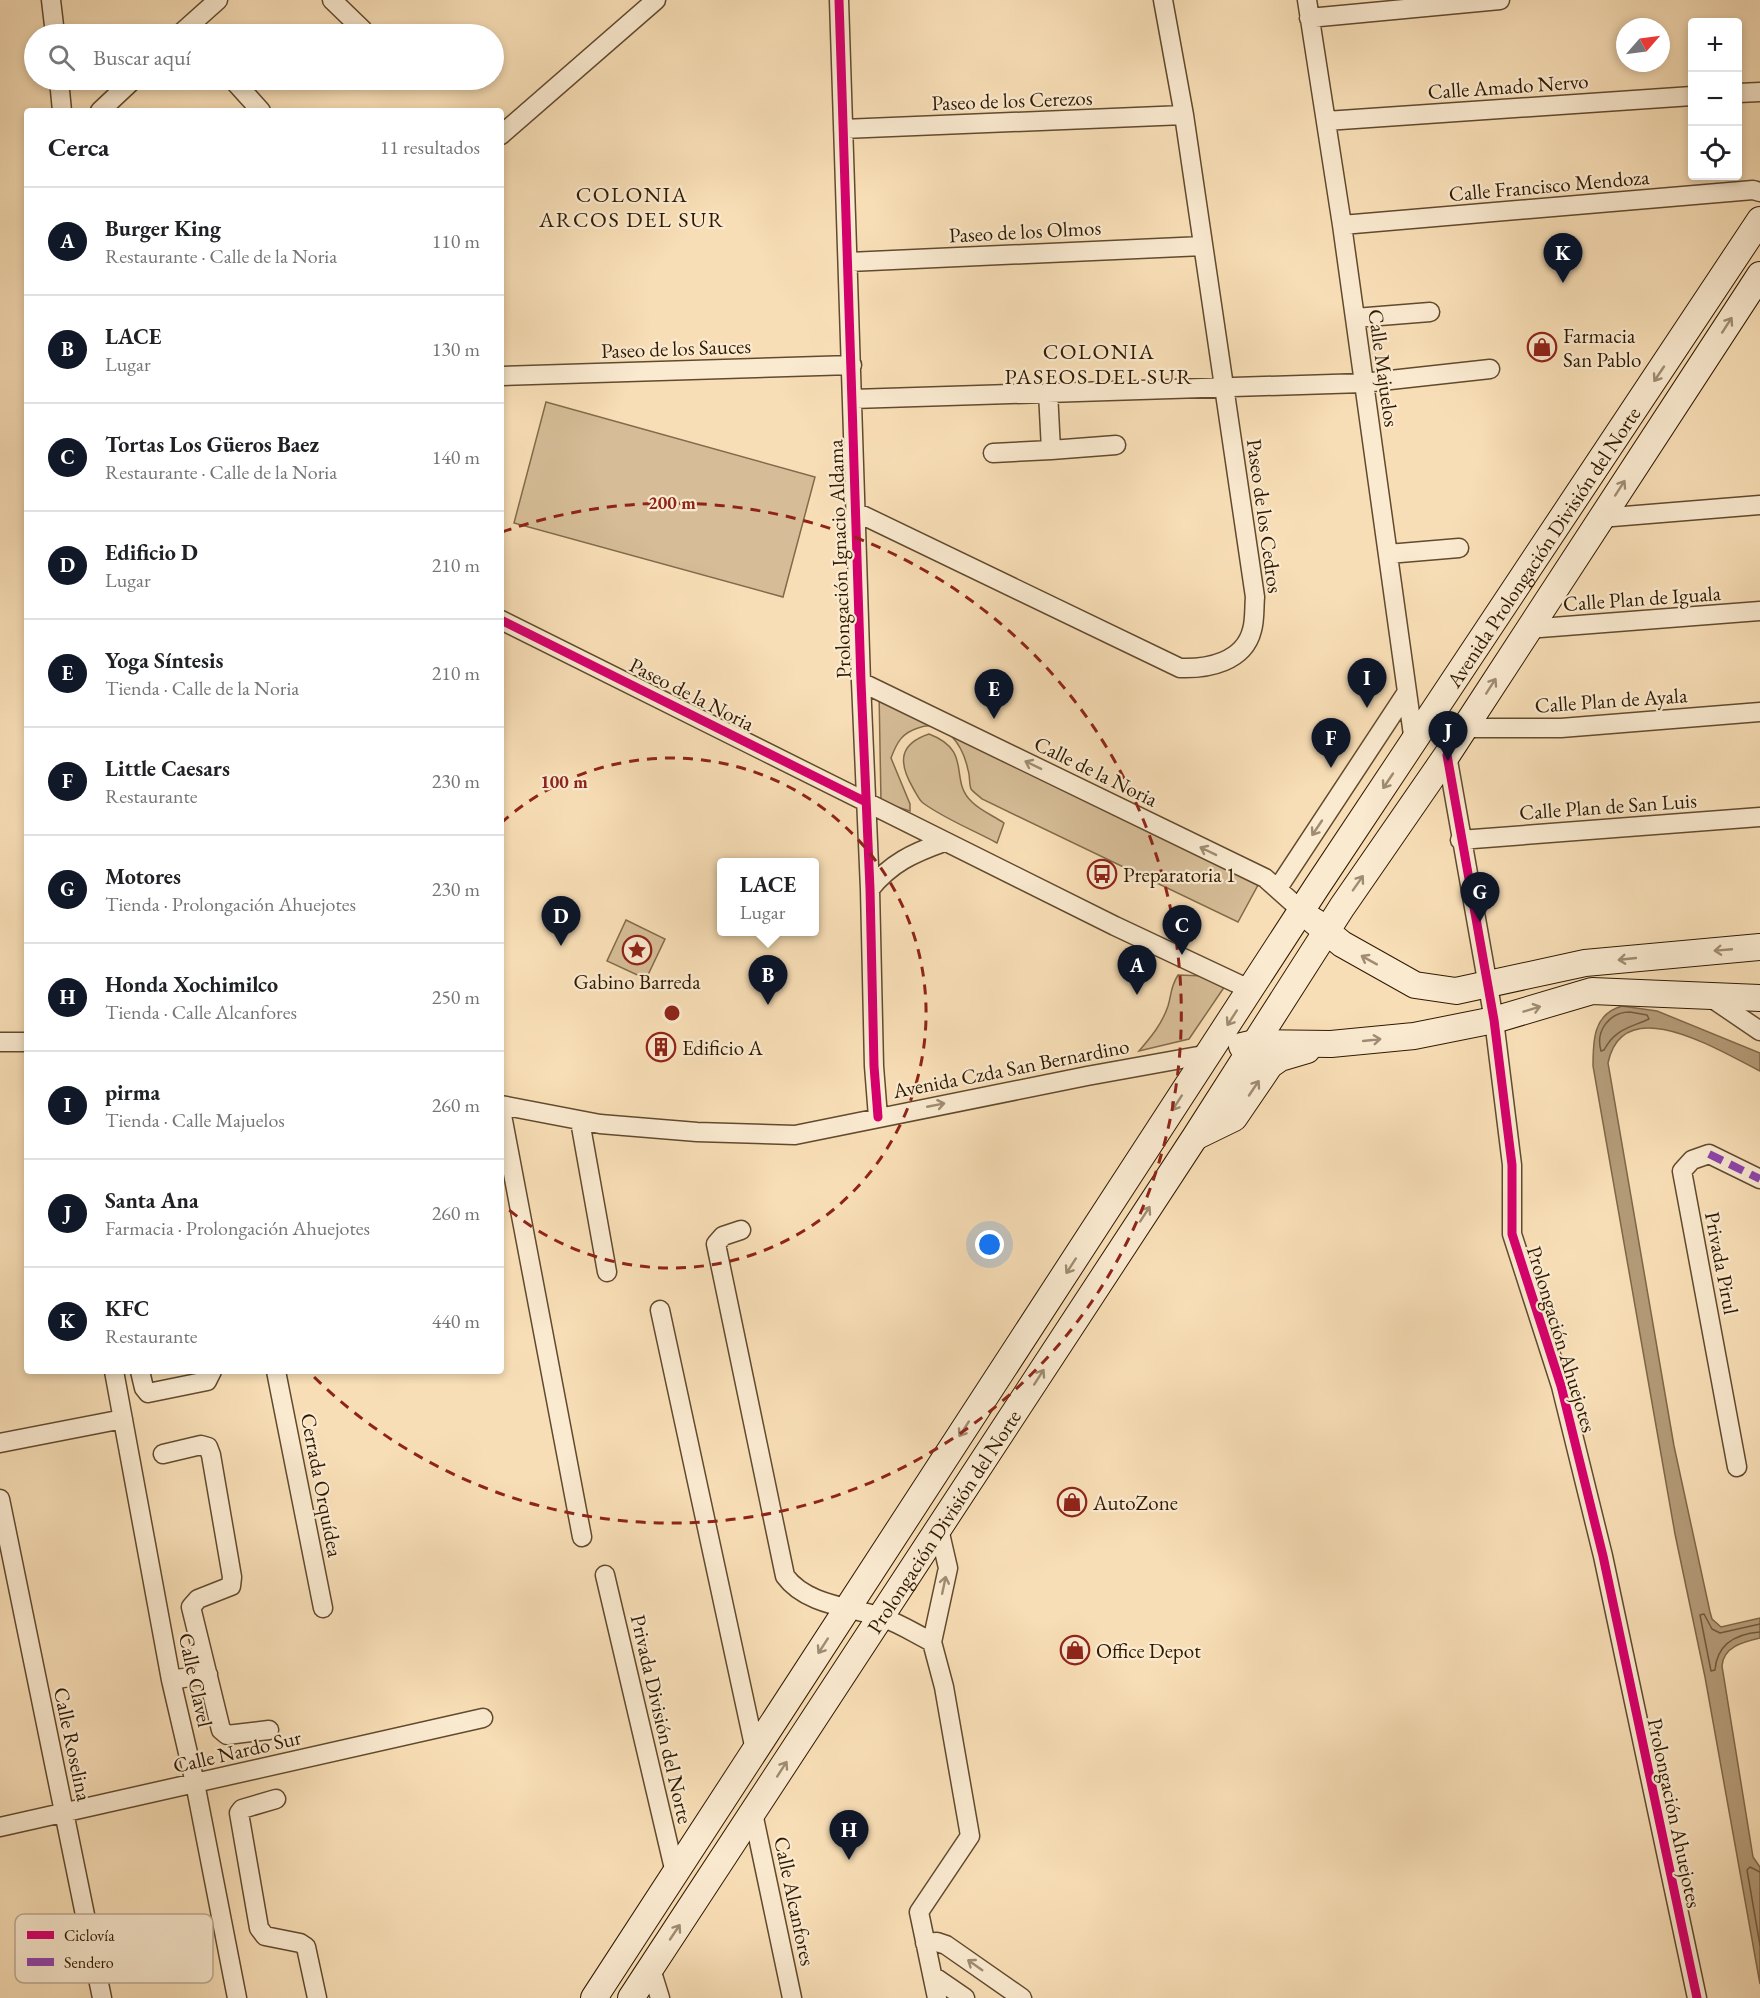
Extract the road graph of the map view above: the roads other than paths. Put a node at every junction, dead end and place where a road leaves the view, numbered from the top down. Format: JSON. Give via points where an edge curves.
{"nodes":[{"id":1,"x":51,"y":0,"type":"edge"},
{"id":2,"x":218,"y":0,"type":"edge"},
{"id":3,"x":332,"y":0,"type":"edge"},
{"id":4,"x":656,"y":0,"type":"edge"},
{"id":5,"x":839,"y":0,"type":"edge"},
{"id":6,"x":1162,"y":0,"type":"edge"},
{"id":7,"x":1500,"y":0,"type":"edge"},
{"id":8,"x":1308,"y":9,"type":"edge"},
{"id":9,"x":53,"y":24,"type":"edge"},
{"id":10,"x":195,"y":24,"type":"edge"},
{"id":11,"x":357,"y":24,"type":"edge"},
{"id":12,"x":60,"y":90,"type":"edge"},
{"id":13,"x":122,"y":90,"type":"edge"},
{"id":14,"x":242,"y":90,"type":"edge"},
{"id":15,"x":1760,"y":92,"type":"edge"},
{"id":16,"x":1742,"y":93,"type":"edge"},
{"id":17,"x":1688,"y":96,"type":"edge"},
{"id":18,"x":62,"y":108,"type":"edge"},
{"id":19,"x":103,"y":108,"type":"edge"},
{"id":20,"x":258,"y":108,"type":"edge"},
{"id":21,"x":1184,"y":115,"type":"junction"},
{"id":22,"x":1326,"y":121,"type":"junction"},
{"id":23,"x":843,"y":129,"type":"junction"},
{"id":24,"x":504,"y":132,"type":"edge"},
{"id":25,"x":1760,"y":192,"type":"edge"},
{"id":26,"x":1760,"y":220,"type":"edge"},
{"id":27,"x":1342,"y":225,"type":"junction"},
{"id":28,"x":1203,"y":246,"type":"junction"},
{"id":29,"x":849,"y":262,"type":"junction"},
{"id":30,"x":1760,"y":275,"type":"edge"},
{"id":31,"x":1430,"y":312,"type":"dead end"},
{"id":32,"x":1355,"y":318,"type":"junction"},
{"id":33,"x":852,"y":365,"type":"junction"},
{"id":34,"x":1490,"y":369,"type":"dead end"},
{"id":35,"x":504,"y":376,"type":"edge"},
{"id":36,"x":1363,"y":383,"type":"junction"},
{"id":37,"x":1224,"y":388,"type":"junction"},
{"id":38,"x":1048,"y":392,"type":"junction"},
{"id":39,"x":853,"y":399,"type":"junction"},
{"id":40,"x":1116,"y":445,"type":"dead end"},
{"id":41,"x":1051,"y":450,"type":"junction"},
{"id":42,"x":993,"y":453,"type":"dead end"},
{"id":43,"x":1760,"y":505,"type":"edge"},
{"id":44,"x":856,"y":512,"type":"junction"},
{"id":45,"x":1600,"y":518,"type":"junction"},
{"id":46,"x":1459,"y":548,"type":"dead end"},
{"id":47,"x":1388,"y":554,"type":"junction"},
{"id":48,"x":1760,"y":611,"type":"edge"},
{"id":49,"x":504,"y":621,"type":"edge"},
{"id":50,"x":1527,"y":629,"type":"junction"},
{"id":51,"x":861,"y":682,"type":"junction"},
{"id":52,"x":1407,"y":692,"type":"junction"},
{"id":53,"x":1760,"y":712,"type":"edge"},
{"id":54,"x":1464,"y":728,"type":"junction"},
{"id":55,"x":1414,"y":742,"type":"junction"},
{"id":56,"x":1447,"y":755,"type":"junction"},
{"id":57,"x":866,"y":802,"type":"junction"},
{"id":58,"x":1760,"y":817,"type":"edge"},
{"id":59,"x":1460,"y":840,"type":"junction"},
{"id":60,"x":944,"y":842,"type":"junction"},
{"id":61,"x":1278,"y":888,"type":"junction"},
{"id":62,"x":870,"y":889,"type":"junction"},
{"id":63,"x":1302,"y":911,"type":"junction"},
{"id":64,"x":1326,"y":931,"type":"junction"},
{"id":65,"x":1760,"y":947,"type":"edge"},
{"id":66,"x":1486,"y":986,"type":"junction"},
{"id":67,"x":1251,"y":990,"type":"junction"},
{"id":68,"x":1705,"y":994,"type":"junction"},
{"id":69,"x":1760,"y":998,"type":"edge"},
{"id":70,"x":1494,"y":1020,"type":"junction"},
{"id":71,"x":1760,"y":1031,"type":"edge"},
{"id":72,"x":0,"y":1042,"type":"edge"},
{"id":73,"x":24,"y":1042,"type":"edge"},
{"id":74,"x":1255,"y":1043,"type":"junction"},
{"id":75,"x":1331,"y":1044,"type":"junction"},
{"id":76,"x":1209,"y":1054,"type":"junction"},
{"id":77,"x":504,"y":1106,"type":"edge"},
{"id":78,"x":878,"y":1117,"type":"junction"},
{"id":79,"x":580,"y":1121,"type":"junction"},
{"id":80,"x":504,"y":1126,"type":"edge"},
{"id":81,"x":1195,"y":1137,"type":"junction"},
{"id":82,"x":1760,"y":1179,"type":"edge"},
{"id":83,"x":741,"y":1230,"type":"dead end"},
{"id":84,"x":607,"y":1272,"type":"dead end"},
{"id":85,"x":1046,"y":1304,"type":"junction"},
{"id":86,"x":660,"y":1310,"type":"dead end"},
{"id":87,"x":1071,"y":1327,"type":"junction"},
{"id":88,"x":115,"y":1374,"type":"edge"},
{"id":89,"x":141,"y":1374,"type":"edge"},
{"id":90,"x":210,"y":1374,"type":"edge"},
{"id":91,"x":277,"y":1374,"type":"edge"},
{"id":92,"x":123,"y":1419,"type":"junction"},
{"id":93,"x":0,"y":1443,"type":"edge"},
{"id":94,"x":163,"y":1454,"type":"dead end"},
{"id":95,"x":1737,"y":1467,"type":"dead end"},
{"id":96,"x":0,"y":1499,"type":"edge"},
{"id":97,"x":939,"y":1529,"type":"junction"},
{"id":98,"x":582,"y":1537,"type":"dead end"},
{"id":99,"x":605,"y":1575,"type":"dead end"},
{"id":100,"x":323,"y":1608,"type":"dead end"},
{"id":101,"x":847,"y":1610,"type":"junction"},
{"id":102,"x":882,"y":1617,"type":"junction"},
{"id":103,"x":932,"y":1642,"type":"junction"},
{"id":104,"x":208,"y":1674,"type":"junction"},
{"id":105,"x":171,"y":1680,"type":"junction"},
{"id":106,"x":483,"y":1718,"type":"dead end"},
{"id":107,"x":269,"y":1730,"type":"dead end"},
{"id":108,"x":755,"y":1750,"type":"junction"},
{"id":109,"x":195,"y":1783,"type":"junction"},
{"id":110,"x":276,"y":1800,"type":"dead end"},
{"id":111,"x":65,"y":1813,"type":"junction"},
{"id":112,"x":753,"y":1813,"type":"junction"},
{"id":113,"x":0,"y":1827,"type":"edge"},
{"id":114,"x":675,"y":1873,"type":"junction"},
{"id":115,"x":85,"y":1914,"type":"edge"},
{"id":116,"x":925,"y":1943,"type":"junction"},
{"id":117,"x":651,"y":1969,"type":"junction"},
{"id":118,"x":933,"y":1976,"type":"junction"},
{"id":119,"x":99,"y":1983,"type":"edge"},
{"id":120,"x":102,"y":1998,"type":"edge"},
{"id":121,"x":237,"y":1998,"type":"edge"},
{"id":122,"x":317,"y":1998,"type":"edge"},
{"id":123,"x":594,"y":1998,"type":"edge"},
{"id":124,"x":631,"y":1998,"type":"edge"},
{"id":125,"x":660,"y":1998,"type":"edge"},
{"id":126,"x":792,"y":1998,"type":"edge"},
{"id":127,"x":937,"y":1998,"type":"edge"},
{"id":128,"x":965,"y":1998,"type":"edge"},
{"id":129,"x":1022,"y":1998,"type":"edge"},
{"id":130,"x":1697,"y":1998,"type":"edge"}],
"edges":[{"from":1,"to":9,"type":"street"},
{"from":2,"to":10,"type":"street"},
{"from":3,"to":11,"type":"street"},
{"from":4,"to":24,"type":"street"},
{"from":5,"to":23,"type":"street","name":"Prolongación Ignacio Aldama"},
{"from":6,"to":21,"type":"street","name":"Paseo de los Cedros"},
{"from":7,"to":8,"type":"street"},
{"from":8,"to":22,"type":"street","name":"Calle Majuelos"},
{"from":12,"to":18,"type":"street"},
{"from":13,"to":19,"type":"street"},
{"from":14,"to":20,"type":"street"},
{"from":15,"to":16,"type":"street"},
{"from":17,"to":22,"type":"street","name":"Calle Amado Nervo"},
{"from":21,"to":23,"type":"street","name":"Paseo de los Cerezos"},
{"from":21,"to":28,"type":"street","name":"Paseo de los Cedros"},
{"from":22,"to":27,"type":"street","name":"Calle Majuelos"},
{"from":23,"to":29,"type":"street","name":"Prolongación Ignacio Aldama"},
{"from":25,"to":27,"type":"street","name":"Calle Francisco Mendoza"},
{"from":26,"to":55,"type":"main road","name":"Avenida Prolongación División del Norte","one_way":true},
{"from":27,"to":32,"type":"street","name":"Calle Majuelos"},
{"from":28,"to":29,"type":"street","name":"Paseo de los Olmos"},
{"from":28,"to":37,"type":"street","name":"Paseo de los Cedros"},
{"from":29,"to":33,"type":"street","name":"Prolongación Ignacio Aldama"},
{"from":45,"to":30,"type":"main road","name":"Avenida Prolongación División del Norte","one_way":true},
{"from":31,"to":32,"type":"street"},
{"from":32,"to":36,"type":"street","name":"Calle Majuelos"},
{"from":33,"to":35,"type":"street","name":"Paseo de los Sauces"},
{"from":33,"to":39,"type":"street","name":"Prolongación Ignacio Aldama"},
{"from":34,"to":36,"type":"street"},
{"from":36,"to":37,"type":"street"},
{"from":36,"to":47,"type":"street","name":"Calle Majuelos"},
{"from":37,"to":38,"type":"street"},
{"from":37,"to":44,"type":"street","name":"Paseo de los Cedros","via":[[1255,597],[1252,632],[1243,646],[1216,666],[1180,668],[1154,658]]},
{"from":38,"to":39,"type":"street"},
{"from":38,"to":41,"type":"street"},
{"from":39,"to":44,"type":"street","name":"Prolongación Ignacio Aldama"},
{"from":40,"to":41,"type":"street"},
{"from":41,"to":42,"type":"street"},
{"from":43,"to":45,"type":"street"},
{"from":44,"to":51,"type":"street","name":"Prolongación Ignacio Aldama"},
{"from":45,"to":50,"type":"main road","name":"Avenida Prolongación División del Norte"},
{"from":46,"to":47,"type":"street"},
{"from":47,"to":52,"type":"street","name":"Calle Majuelos"},
{"from":48,"to":50,"type":"street","name":"Calle Plan de Iguala"},
{"from":49,"to":57,"type":"street","name":"Paseo de la Noria"},
{"from":54,"to":50,"type":"main road","name":"Avenida Prolongación División del Norte","one_way":true},
{"from":51,"to":57,"type":"street","name":"Prolongación Ignacio Aldama"},
{"from":61,"to":51,"type":"street","name":"Calle de la Noria","one_way":true},
{"from":52,"to":55,"type":"street","name":"Calle Majuelos"},
{"from":52,"to":61,"type":"street","one_way":true},
{"from":53,"to":54,"type":"street","name":"Calle Plan de Ayala","via":[[1561,728]]},
{"from":54,"to":56,"type":"main road","name":"Avenida Prolongación División del Norte"},
{"from":55,"to":63,"type":"main road","name":"Avenida Prolongación División del Norte","one_way":true},
{"from":56,"to":59,"type":"street","name":"Prolongación Ahuejotes"},
{"from":64,"to":56,"type":"main road","name":"Avenida Prolongación División del Norte","one_way":true},
{"from":57,"to":60,"type":"street"},
{"from":57,"to":62,"type":"street","name":"Prolongación Ignacio Aldama"},
{"from":58,"to":59,"type":"street","name":"Calle Plan de San Luis"},
{"from":59,"to":66,"type":"street","name":"Prolongación Ahuejotes"},
{"from":60,"to":62,"type":"street","via":[[898,861]]},
{"from":60,"to":67,"type":"street"},
{"from":61,"to":63,"type":"street","name":"Calle de la Noria"},
{"from":62,"to":78,"type":"street","name":"Prolongación Ignacio Aldama"},
{"from":63,"to":64,"type":"main road"},
{"from":63,"to":67,"type":"main road","name":"Avenida Prolongación División del Norte"},
{"from":66,"to":64,"type":"main road","one_way":true,"via":[[1456,991],[1415,985]]},
{"from":64,"to":74,"type":"main road","name":"Avenida Prolongación División del Norte"},
{"from":65,"to":66,"type":"main road","one_way":true,"via":[[1585,963]]},
{"from":66,"to":70,"type":"street","name":"Prolongación Ahuejotes"},
{"from":67,"to":76,"type":"main road","name":"Avenida Prolongación División del Norte","one_way":true},
{"from":68,"to":69,"type":"main road"},
{"from":70,"to":68,"type":"main road","one_way":true,"via":[[1592,991]]},
{"from":68,"to":71,"type":"street"},
{"from":75,"to":70,"type":"main road","one_way":true,"via":[[1414,1036]]},
{"from":70,"to":130,"type":"street","name":"Prolongación Ahuejotes","via":[[1512,1165],[1512,1234],[1562,1386],[1603,1556]]},
{"from":72,"to":73,"type":"street"},
{"from":74,"to":75,"type":"main road"},
{"from":74,"to":76,"type":"main road"},
{"from":74,"to":81,"type":"main road","name":"Prolongación División del Norte"},
{"from":81,"to":75,"type":"main road","one_way":true,"via":[[1234,1118],[1270,1065],[1280,1058]]},
{"from":78,"to":76,"type":"street","name":"Avenida Czda San Bernardino","one_way":true},
{"from":76,"to":85,"type":"main road","name":"Prolongación División del Norte","one_way":true},
{"from":77,"to":79,"type":"street","name":"Avenida Czda San Bernardino"},
{"from":78,"to":79,"type":"street","name":"Avenida Czda San Bernardino","via":[[795,1135],[697,1132]]},
{"from":79,"to":84,"type":"street"},
{"from":80,"to":98,"type":"street"},
{"from":87,"to":81,"type":"main road","name":"Prolongación División del Norte","one_way":true},
{"from":82,"to":95,"type":"street","name":"Privada Pirul","via":[[1709,1154],[1692,1160],[1682,1171]]},
{"from":83,"to":101,"type":"street","via":[[723,1236],[716,1244],[785,1576],[794,1589]]},
{"from":85,"to":87,"type":"main road"},
{"from":85,"to":101,"type":"main road","name":"Prolongación División del Norte","one_way":true},
{"from":86,"to":108,"type":"street"},
{"from":97,"to":87,"type":"main road","name":"Prolongación División del Norte","one_way":true},
{"from":88,"to":92,"type":"street","name":"Calle Clavel"},
{"from":89,"to":90,"type":"street","via":[[148,1393],[207,1381]]},
{"from":91,"to":100,"type":"street","name":"Cerrada Orquídea"},
{"from":92,"to":93,"type":"street"},
{"from":92,"to":105,"type":"street","name":"Calle Clavel"},
{"from":94,"to":104,"type":"street","via":[[201,1445],[211,1455],[232,1577],[231,1586],[198,1599],[190,1607]]},
{"from":96,"to":111,"type":"street","name":"Calle Roselina"},
{"from":97,"to":102,"type":"main road","name":"Prolongación División del Norte"},
{"from":103,"to":97,"type":"street","one_way":true,"via":[[948,1568]]},
{"from":99,"to":114,"type":"street","name":"Privada División del Norte"},
{"from":101,"to":102,"type":"street"},
{"from":101,"to":108,"type":"main road","name":"Prolongación División del Norte","one_way":true},
{"from":102,"to":103,"type":"street"},
{"from":112,"to":102,"type":"main road","name":"Prolongación División del Norte","one_way":true},
{"from":103,"to":116,"type":"street","via":[[970,1836],[919,1912]]},
{"from":104,"to":105,"type":"street"},
{"from":104,"to":107,"type":"street","via":[[223,1733]]},
{"from":105,"to":109,"type":"street","name":"Calle Clavel"},
{"from":106,"to":109,"type":"street","name":"Calle Nardo Sur"},
{"from":108,"to":114,"type":"main road","name":"Prolongación División del Norte"},
{"from":109,"to":111,"type":"street","name":"Calle Nardo Sur"},
{"from":109,"to":121,"type":"street","name":"Calle Clavel"},
{"from":110,"to":122,"type":"street","via":[[238,1813],[259,1928],[265,1936],[306,1947]]},
{"from":111,"to":113,"type":"street","name":"Calle Nardo Sur"},
{"from":111,"to":115,"type":"street","name":"Calle Roselina"},
{"from":117,"to":112,"type":"main road","name":"Prolongación División del Norte","one_way":true},
{"from":112,"to":126,"type":"street","name":"Calle Alcanfores"},
{"from":114,"to":123,"type":"main road","name":"Prolongación División del Norte"},
{"from":116,"to":118,"type":"street"},
{"from":129,"to":116,"type":"street","one_way":true,"via":[[946,1945]]},
{"from":117,"to":124,"type":"main road","name":"Prolongación División del Norte"},
{"from":117,"to":125,"type":"street"},
{"from":118,"to":127,"type":"street"},
{"from":118,"to":128,"type":"street"},
{"from":119,"to":120,"type":"street","name":"Calle Roselina"}]}
